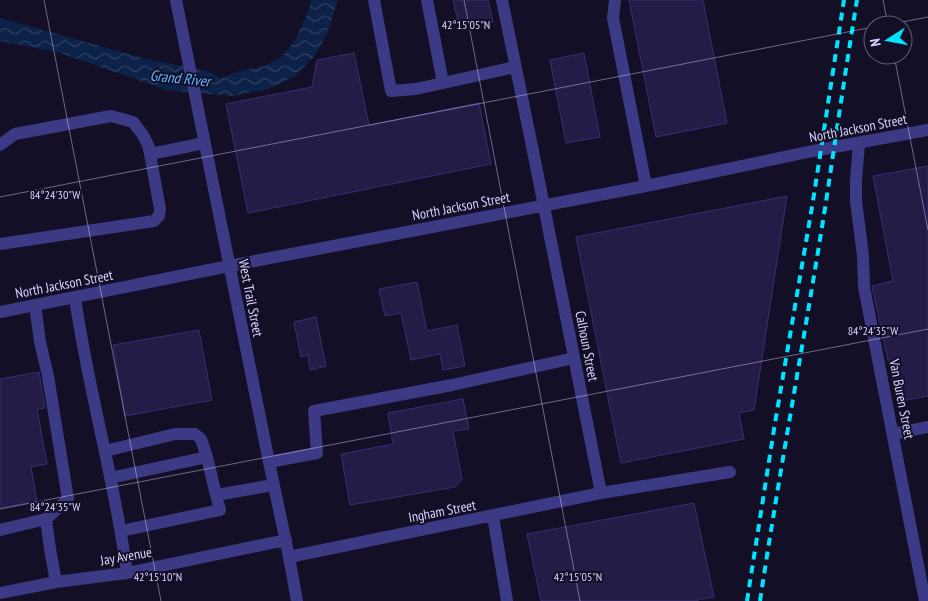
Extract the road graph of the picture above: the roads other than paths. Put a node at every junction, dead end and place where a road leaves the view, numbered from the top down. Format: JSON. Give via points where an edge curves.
{"nodes":[{"id":1,"x":176,"y":0,"type":"edge"},
{"id":2,"x":374,"y":0,"type":"edge"},
{"id":3,"x":427,"y":0,"type":"edge"},
{"id":4,"x":502,"y":0,"type":"edge"},
{"id":5,"x":615,"y":0,"type":"edge"},
{"id":6,"x":515,"y":68,"type":"junction"},
{"id":7,"x":443,"y":83,"type":"junction"},
{"id":8,"x":928,"y":130,"type":"edge"},
{"id":9,"x":859,"y":142,"type":"junction"},
{"id":10,"x":205,"y":143,"type":"junction"},
{"id":11,"x":0,"y":145,"type":"edge"},
{"id":12,"x":150,"y":154,"type":"junction"},
{"id":13,"x":646,"y":186,"type":"junction"},
{"id":14,"x":544,"y":205,"type":"junction"},
{"id":15,"x":0,"y":244,"type":"edge"},
{"id":16,"x":230,"y":266,"type":"junction"},
{"id":17,"x":76,"y":298,"type":"junction"},
{"id":18,"x":35,"y":306,"type":"junction"},
{"id":19,"x":0,"y":312,"type":"edge"},
{"id":20,"x":574,"y":358,"type":"junction"},
{"id":21,"x":928,"y":428,"type":"edge"},
{"id":22,"x":893,"y":434,"type":"junction"},
{"id":23,"x":105,"y":451,"type":"junction"},
{"id":24,"x":207,"y":457,"type":"junction"},
{"id":25,"x":269,"y":462,"type":"junction"},
{"id":26,"x":730,"y":472,"type":"dead end"},
{"id":27,"x":110,"y":478,"type":"junction"},
{"id":28,"x":274,"y":486,"type":"junction"},
{"id":29,"x":600,"y":493,"type":"junction"},
{"id":30,"x":216,"y":495,"type":"junction"},
{"id":31,"x":493,"y":516,"type":"junction"},
{"id":32,"x":46,"y":519,"type":"junction"},
{"id":33,"x":0,"y":530,"type":"edge"},
{"id":34,"x":122,"y":531,"type":"junction"},
{"id":35,"x":286,"y":540,"type":"junction"},
{"id":36,"x":289,"y":557,"type":"junction"},
{"id":37,"x":127,"y":573,"type":"junction"},
{"id":38,"x":56,"y":582,"type":"junction"},
{"id":39,"x":0,"y":593,"type":"edge"},
{"id":40,"x":297,"y":601,"type":"edge"},
{"id":41,"x":508,"y":601,"type":"edge"},
{"id":42,"x":925,"y":601,"type":"edge"}],
"edges":[{"from":1,"to":10,"type":"street","name":"West Trail Street"},
{"from":2,"to":7,"type":"street","via":[[391,91]]},
{"from":3,"to":7,"type":"street"},
{"from":4,"to":6,"type":"street","name":"Calhoun Street"},
{"from":5,"to":13,"type":"street","via":[[613,18]]},
{"from":6,"to":7,"type":"street"},
{"from":6,"to":14,"type":"street","name":"Calhoun Street"},
{"from":8,"to":9,"type":"street","name":"North Jackson Street"},
{"from":9,"to":13,"type":"street","name":"North Jackson Street"},
{"from":9,"to":22,"type":"street","name":"Van Buren Street","via":[[856,201],[864,287]]},
{"from":10,"to":12,"type":"street"},
{"from":10,"to":16,"type":"street","name":"West Trail Street"},
{"from":11,"to":12,"type":"street","via":[[15,134],[112,116],[132,122],[143,135]]},
{"from":12,"to":15,"type":"street","via":[[160,209],[154,221]]},
{"from":13,"to":14,"type":"street","name":"North Jackson Street"},
{"from":14,"to":16,"type":"street","name":"North Jackson Street"},
{"from":14,"to":20,"type":"street","name":"Calhoun Street"},
{"from":16,"to":17,"type":"street","name":"North Jackson Street"},
{"from":16,"to":25,"type":"street","name":"West Trail Street"},
{"from":17,"to":18,"type":"street","name":"North Jackson Street"},
{"from":17,"to":23,"type":"street","via":[[80,334]]},
{"from":18,"to":19,"type":"street","name":"North Jackson Street"},
{"from":18,"to":32,"type":"street","via":[[68,499]]},
{"from":20,"to":25,"type":"street","via":[[314,412],[318,453]]},
{"from":20,"to":29,"type":"street","name":"Calhoun Street"},
{"from":21,"to":22,"type":"street"},
{"from":22,"to":42,"type":"street","name":"Van Buren Street"},
{"from":23,"to":24,"type":"street","via":[[175,434],[195,434],[201,439]]},
{"from":23,"to":27,"type":"street"},
{"from":24,"to":27,"type":"street"},
{"from":24,"to":30,"type":"street"},
{"from":25,"to":28,"type":"street","name":"West Trail Street"},
{"from":26,"to":29,"type":"street","name":"Ingham Street"},
{"from":27,"to":34,"type":"street"},
{"from":28,"to":30,"type":"street"},
{"from":28,"to":35,"type":"street","name":"West Trail Street"},
{"from":29,"to":31,"type":"street","name":"Ingham Street"},
{"from":30,"to":34,"type":"street","via":[[220,510]]},
{"from":31,"to":36,"type":"street","name":"Ingham Street"},
{"from":31,"to":41,"type":"street"},
{"from":32,"to":33,"type":"street"},
{"from":32,"to":38,"type":"street"},
{"from":34,"to":37,"type":"street"},
{"from":35,"to":36,"type":"street","name":"West Trail Street"},
{"from":35,"to":37,"type":"street","name":"Jay Avenue"},
{"from":36,"to":40,"type":"street","name":"West Trail Street"},
{"from":37,"to":38,"type":"street","name":"Jay Avenue"},
{"from":38,"to":39,"type":"street","name":"Jay Avenue"}]}
